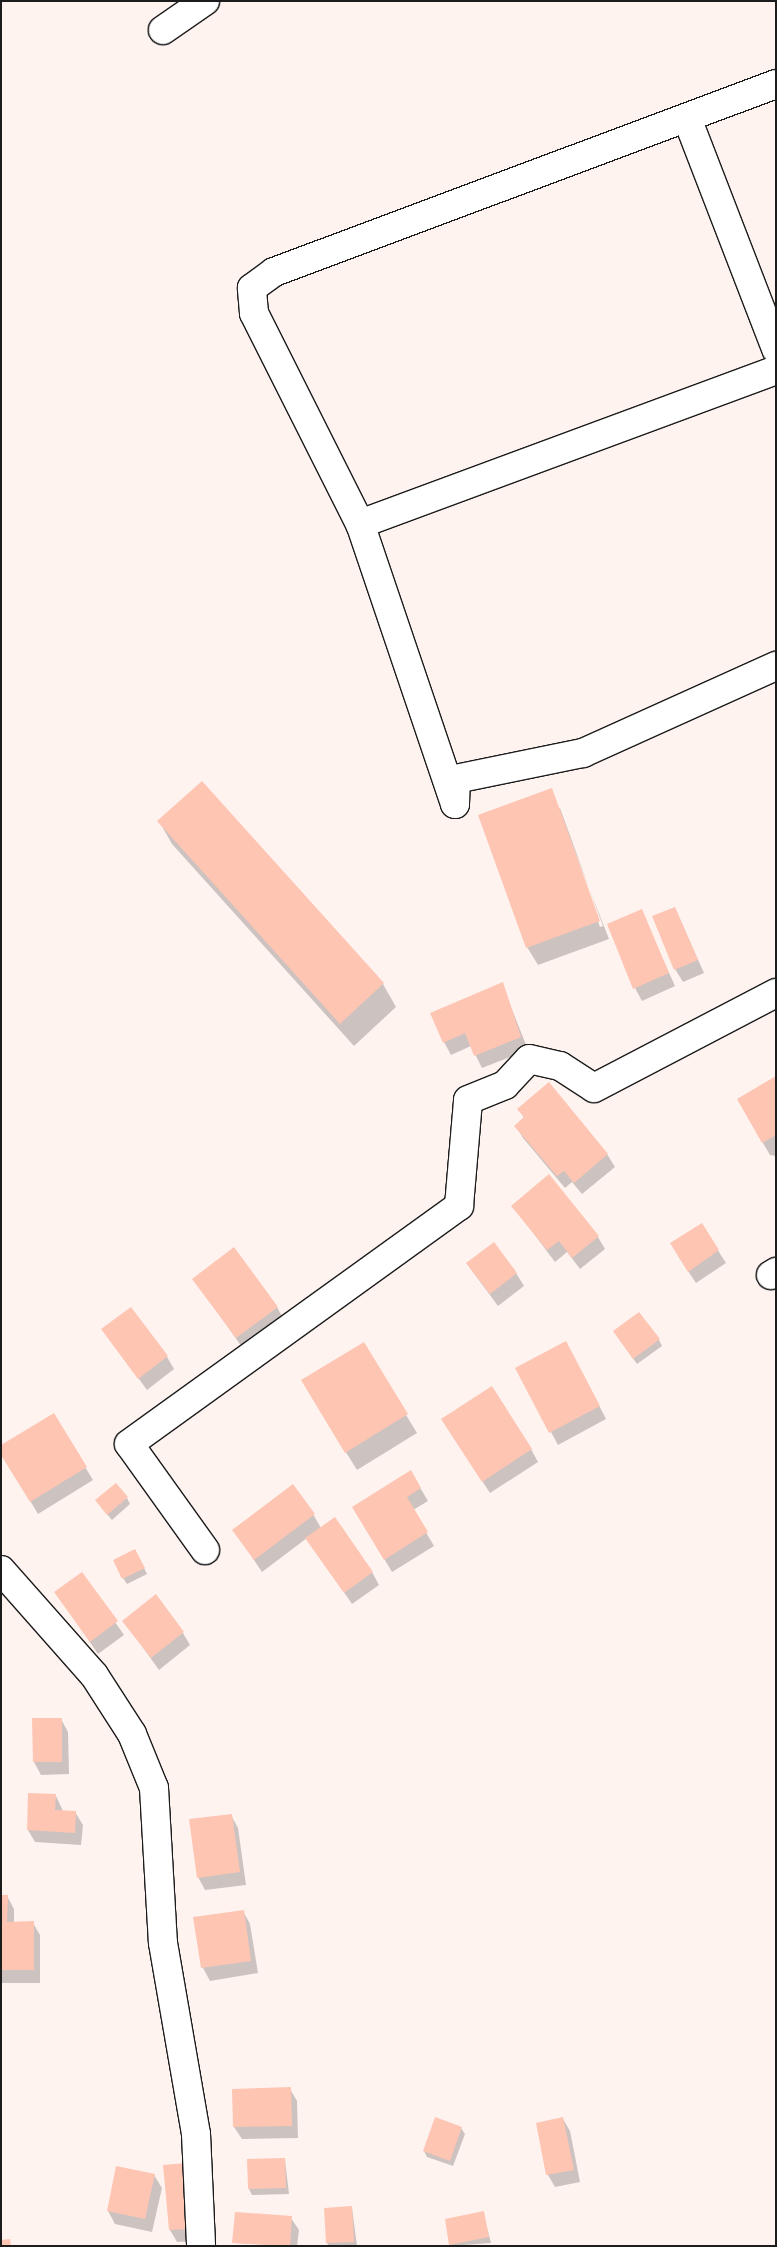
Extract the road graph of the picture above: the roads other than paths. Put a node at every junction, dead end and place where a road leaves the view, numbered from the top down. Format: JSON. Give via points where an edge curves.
{"nodes":[{"id":1,"x":205,"y":1,"type":"edge"},
{"id":2,"x":163,"y":30,"type":"dead end"},
{"id":3,"x":776,"y":84,"type":"edge"},
{"id":4,"x":687,"y":118,"type":"junction"},
{"id":5,"x":776,"y":349,"type":"edge"},
{"id":6,"x":776,"y":370,"type":"edge"},
{"id":7,"x":360,"y":524,"type":"junction"},
{"id":8,"x":776,"y":666,"type":"edge"},
{"id":9,"x":776,"y":993,"type":"edge"},
{"id":10,"x":205,"y":1550,"type":"dead end"},
{"id":11,"x":1,"y":1570,"type":"edge"},
{"id":12,"x":201,"y":2246,"type":"edge"}],
"edges":[{"from":1,"to":2,"type":"street"},
{"from":3,"to":4,"type":"street"},
{"from":4,"to":5,"type":"street"},
{"from":4,"to":7,"type":"street","via":[[274,272],[252,288],[254,313]]},
{"from":6,"to":7,"type":"street"},
{"from":7,"to":8,"type":"street","via":[[455,804],[456,779],[583,753]]},
{"from":9,"to":10,"type":"street","via":[[594,1088],[560,1066],[529,1058],[505,1085],[468,1100],[459,1206],[128,1444]]},
{"from":11,"to":12,"type":"street","via":[[94,1676],[132,1734],[154,1788],[163,1944],[196,2134]]}]}
